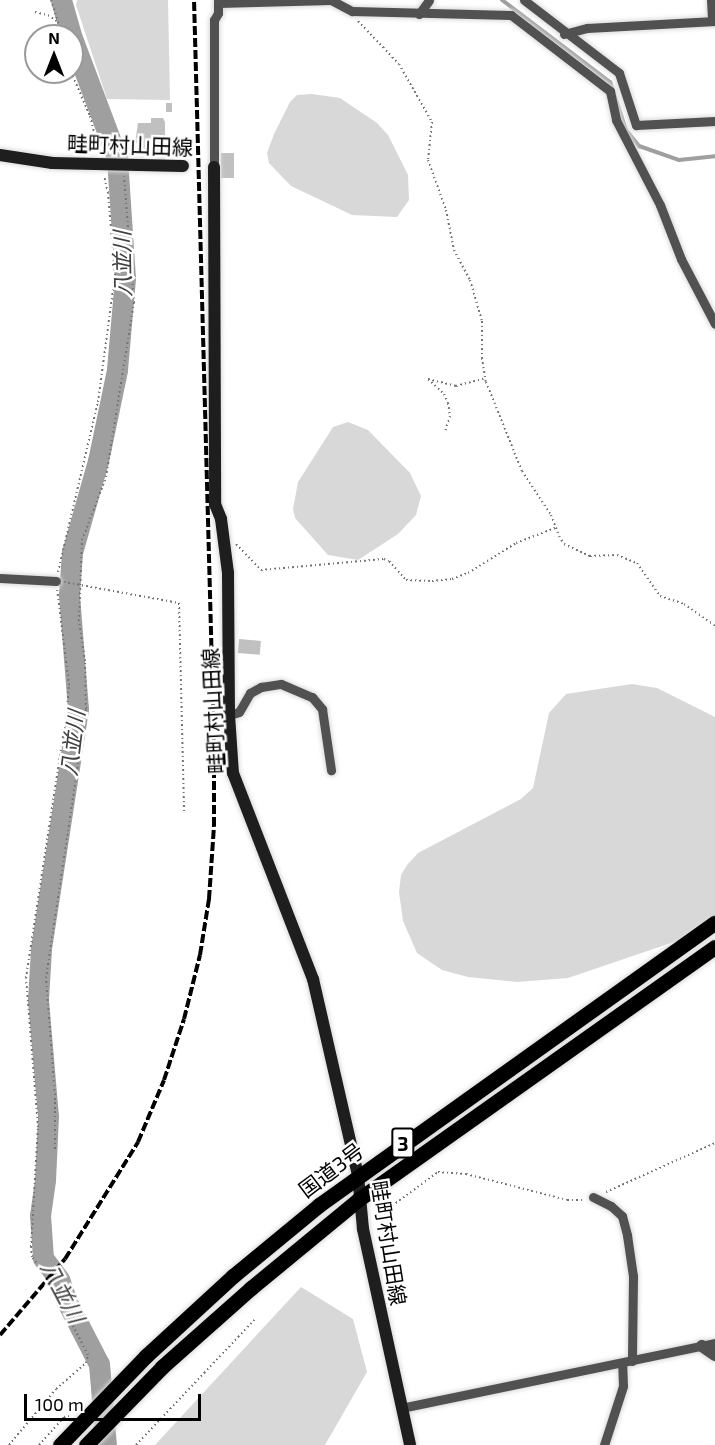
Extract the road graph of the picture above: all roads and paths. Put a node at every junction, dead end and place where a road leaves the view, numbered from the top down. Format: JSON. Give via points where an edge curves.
{"nodes":[{"id":1,"x":51,"y":0,"type":"edge"},
{"id":2,"x":429,"y":0,"type":"edge"},
{"id":3,"x":524,"y":0,"type":"edge"},
{"id":4,"x":711,"y":0,"type":"edge"},
{"id":5,"x":218,"y":1,"type":"edge"},
{"id":6,"x":352,"y":11,"type":"junction"},
{"id":7,"x":35,"y":12,"type":"dead end"},
{"id":8,"x":420,"y":14,"type":"junction"},
{"id":9,"x":714,"y":21,"type":"edge"},
{"id":10,"x":58,"y":22,"type":"joint"},
{"id":11,"x":564,"y":34,"type":"junction"},
{"id":12,"x":76,"y":84,"type":"edge"},
{"id":13,"x":634,"y":120,"type":"junction"},
{"id":14,"x":715,"y":121,"type":"edge"},
{"id":15,"x":620,"y":127,"type":"junction"},
{"id":16,"x":0,"y":155,"type":"edge"},
{"id":17,"x":101,"y":164,"type":"junction"},
{"id":18,"x":123,"y":164,"type":"junction"},
{"id":19,"x":183,"y":166,"type":"dead end"},
{"id":20,"x":214,"y":167,"type":"joint"},
{"id":21,"x":715,"y":324,"type":"edge"},
{"id":22,"x":485,"y":378,"type":"junction"},
{"id":23,"x":445,"y":431,"type":"dead end"},
{"id":24,"x":555,"y":528,"type":"junction"},
{"id":25,"x":224,"y":542,"type":"junction"},
{"id":26,"x":0,"y":578,"type":"edge"},
{"id":27,"x":56,"y":581,"type":"junction"},
{"id":28,"x":79,"y":584,"type":"junction"},
{"id":29,"x":715,"y":626,"type":"edge"},
{"id":30,"x":229,"y":715,"type":"junction"},
{"id":31,"x":331,"y":770,"type":"dead end"},
{"id":32,"x":184,"y":811,"type":"dead end"},
{"id":33,"x":715,"y":923,"type":"edge"},
{"id":34,"x":715,"y":947,"type":"edge"},
{"id":35,"x":715,"y":1143,"type":"edge"},
{"id":36,"x":55,"y":1149,"type":"dead end"},
{"id":37,"x":358,"y":1175,"type":"junction"},
{"id":38,"x":593,"y":1197,"type":"junction"},
{"id":39,"x":359,"y":1199,"type":"junction"},
{"id":40,"x":363,"y":1229,"type":"junction"},
{"id":41,"x":39,"y":1266,"type":"dead end"},
{"id":42,"x":55,"y":1283,"type":"dead end"},
{"id":43,"x":255,"y":1318,"type":"dead end"},
{"id":44,"x":715,"y":1343,"type":"edge"},
{"id":45,"x":702,"y":1346,"type":"junction"},
{"id":46,"x":715,"y":1355,"type":"edge"},
{"id":47,"x":627,"y":1362,"type":"junction"},
{"id":48,"x":401,"y":1408,"type":"junction"},
{"id":49,"x":75,"y":1415,"type":"dead end"},
{"id":50,"x":91,"y":1440,"type":"edge"},
{"id":51,"x":9,"y":1445,"type":"edge"},
{"id":52,"x":39,"y":1445,"type":"edge"},
{"id":53,"x":60,"y":1445,"type":"edge"},
{"id":54,"x":136,"y":1445,"type":"edge"},
{"id":55,"x":410,"y":1445,"type":"edge"},
{"id":56,"x":604,"y":1445,"type":"edge"}],
"edges":[{"from":1,"to":10,"type":"path"},
{"from":2,"to":8,"type":"street"},
{"from":3,"to":11,"type":"street"},
{"from":4,"to":9,"type":"street"},
{"from":5,"to":6,"type":"street","via":[[331,0]]},
{"from":5,"to":20,"type":"street","via":[[214,20]]},
{"from":6,"to":8,"type":"street"},
{"from":6,"to":22,"type":"path","via":[[399,64],[432,122],[429,160],[454,250],[470,280],[482,321]]},
{"from":7,"to":10,"type":"path"},
{"from":8,"to":15,"type":"street","via":[[512,15],[610,91]]},
{"from":9,"to":11,"type":"street","via":[[587,28]]},
{"from":11,"to":13,"type":"street","via":[[620,73]]},
{"from":12,"to":17,"type":"path","via":[[90,116]]},
{"from":13,"to":14,"type":"street","via":[[636,125]]},
{"from":13,"to":15,"type":"street"},
{"from":15,"to":21,"type":"street"},
{"from":16,"to":17,"type":"main road","name":"畦町村山田線"},
{"from":17,"to":18,"type":"main road","name":"畦町村山田線"},
{"from":17,"to":27,"type":"path","via":[[108,193],[115,275],[98,402]]},
{"from":18,"to":19,"type":"main road","name":"畦町村山田線"},
{"from":18,"to":28,"type":"path","via":[[134,303],[106,477],[82,540]]},
{"from":20,"to":25,"type":"main road","name":"畦町村山田線","via":[[215,504]]},
{"from":22,"to":23,"type":"path","via":[[456,386],[428,379],[448,403],[450,416]]},
{"from":22,"to":24,"type":"path","via":[[522,471],[551,515]]},
{"from":24,"to":25,"type":"path","via":[[516,543],[468,573],[432,580],[406,580],[384,559],[261,570],[243,550]]},
{"from":24,"to":29,"type":"path","via":[[564,544],[590,556],[617,555],[637,563],[660,596],[684,604]]},
{"from":25,"to":30,"type":"main road","name":"畦町村山田線","via":[[228,573]]},
{"from":26,"to":27,"type":"street"},
{"from":27,"to":28,"type":"path"},
{"from":27,"to":41,"type":"path","via":[[69,685],[26,978],[38,1127],[31,1247]]},
{"from":28,"to":32,"type":"path","via":[[179,603]]},
{"from":28,"to":36,"type":"path","via":[[86,708],[46,978]]},
{"from":30,"to":31,"type":"street","via":[[239,712],[250,693],[261,687],[281,684],[312,697],[322,709]]},
{"from":30,"to":37,"type":"main road","name":"畦町村山田線","via":[[233,773],[313,979]]},
{"from":33,"to":37,"type":"highway","name":"国道3号","number":"3"},
{"from":34,"to":39,"type":"highway","name":"国道3号","number":"3"},
{"from":35,"to":38,"type":"path"},
{"from":37,"to":39,"type":"main road","name":"畦町村山田線"},
{"from":37,"to":53,"type":"highway","name":"国道3号","number":"3","via":[[233,1276]]},
{"from":38,"to":40,"type":"path","via":[[567,1200],[466,1174],[438,1172]]},
{"from":38,"to":47,"type":"street","via":[[622,1216],[627,1236],[633,1276]]},
{"from":39,"to":40,"type":"main road","name":"畦町村山田線"},
{"from":39,"to":50,"type":"highway","name":"国道3号","number":"3","via":[[251,1288],[115,1413]]},
{"from":40,"to":48,"type":"main road","name":"畦町村山田線"},
{"from":42,"to":51,"type":"path","via":[[88,1355],[87,1363],[56,1389]]},
{"from":43,"to":54,"type":"path"},
{"from":44,"to":45,"type":"street"},
{"from":45,"to":46,"type":"street"},
{"from":45,"to":47,"type":"street"},
{"from":47,"to":48,"type":"street"},
{"from":47,"to":56,"type":"street"},
{"from":48,"to":55,"type":"main road","name":"畦町村山田線"},
{"from":49,"to":52,"type":"path","via":[[64,1417]]}]}
